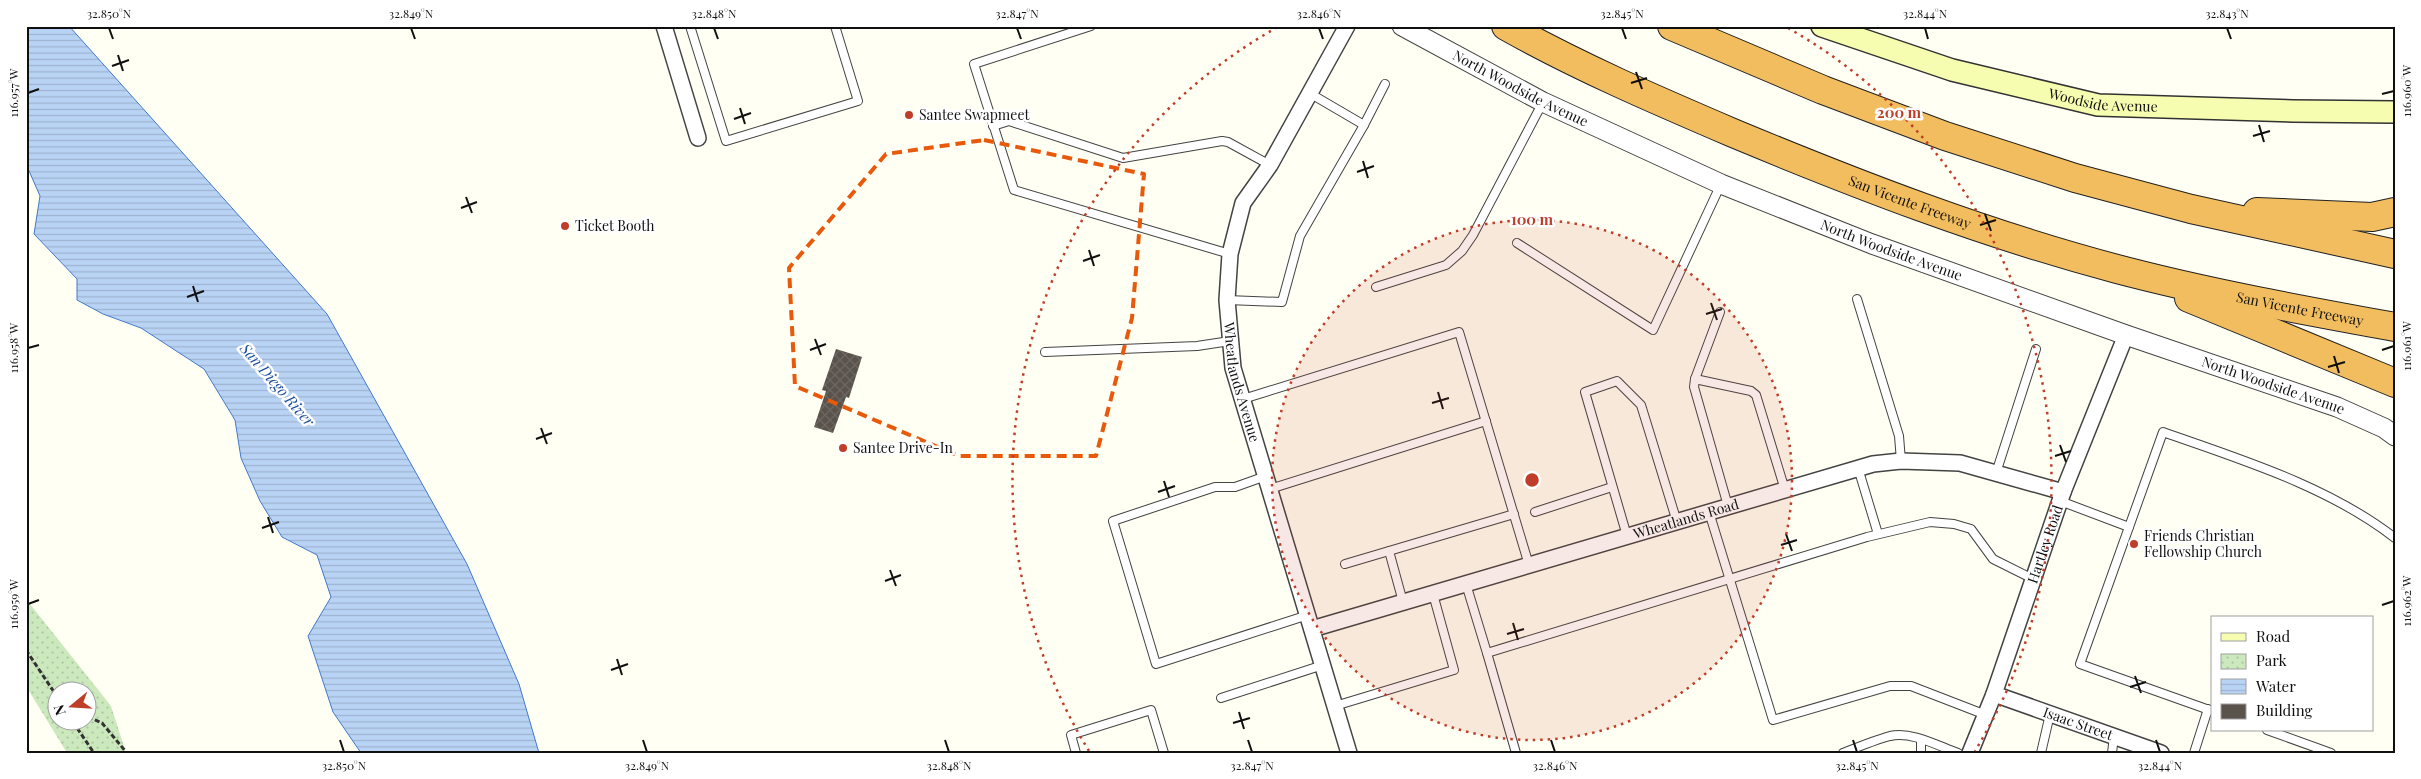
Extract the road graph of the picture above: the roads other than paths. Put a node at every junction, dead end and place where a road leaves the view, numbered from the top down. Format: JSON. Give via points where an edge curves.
{"nodes":[{"id":1,"x":664,"y":26,"type":"edge"},
{"id":2,"x":690,"y":26,"type":"edge"},
{"id":3,"x":836,"y":26,"type":"edge"},
{"id":4,"x":1091,"y":26,"type":"edge"},
{"id":5,"x":1348,"y":26,"type":"edge"},
{"id":6,"x":1402,"y":26,"type":"edge"},
{"id":7,"x":1506,"y":26,"type":"edge"},
{"id":8,"x":1672,"y":26,"type":"edge"},
{"id":9,"x":1822,"y":26,"type":"edge"},
{"id":10,"x":1385,"y":84,"type":"dead end"},
{"id":11,"x":1311,"y":94,"type":"junction"},
{"id":12,"x":1543,"y":102,"type":"junction"},
{"id":13,"x":2395,"y":112,"type":"edge"},
{"id":14,"x":1364,"y":125,"type":"junction"},
{"id":15,"x":993,"y":126,"type":"junction"},
{"id":16,"x":698,"y":138,"type":"dead end"},
{"id":17,"x":1270,"y":165,"type":"junction"},
{"id":18,"x":1721,"y":184,"type":"junction"},
{"id":19,"x":2191,"y":209,"type":"junction"},
{"id":20,"x":2395,"y":212,"type":"edge"},
{"id":21,"x":1517,"y":243,"type":"dead end"},
{"id":22,"x":1230,"y":254,"type":"junction"},
{"id":23,"x":2395,"y":254,"type":"edge"},
{"id":24,"x":2116,"y":268,"type":"junction"},
{"id":25,"x":1376,"y":287,"type":"dead end"},
{"id":26,"x":1857,"y":299,"type":"dead end"},
{"id":27,"x":1227,"y":300,"type":"junction"},
{"id":28,"x":1720,"y":312,"type":"dead end"},
{"id":29,"x":2395,"y":327,"type":"edge"},
{"id":30,"x":2126,"y":335,"type":"junction"},
{"id":31,"x":1230,"y":341,"type":"junction"},
{"id":32,"x":2036,"y":349,"type":"dead end"},
{"id":33,"x":1045,"y":352,"type":"dead end"},
{"id":34,"x":1695,"y":379,"type":"junction"},
{"id":35,"x":2395,"y":383,"type":"edge"},
{"id":36,"x":1243,"y":398,"type":"junction"},
{"id":37,"x":1486,"y":421,"type":"junction"},
{"id":38,"x":2395,"y":436,"type":"edge"},
{"id":39,"x":1901,"y":461,"type":"junction"},
{"id":40,"x":1858,"y":468,"type":"junction"},
{"id":41,"x":1996,"y":473,"type":"junction"},
{"id":42,"x":1268,"y":483,"type":"junction"},
{"id":43,"x":1612,"y":487,"type":"junction"},
{"id":44,"x":1785,"y":490,"type":"junction"},
{"id":45,"x":2062,"y":496,"type":"junction"},
{"id":46,"x":1728,"y":506,"type":"junction"},
{"id":47,"x":1535,"y":512,"type":"dead end"},
{"id":48,"x":1709,"y":512,"type":"junction"},
{"id":49,"x":1514,"y":514,"type":"junction"},
{"id":50,"x":1676,"y":522,"type":"junction"},
{"id":51,"x":2129,"y":527,"type":"junction"},
{"id":52,"x":1878,"y":534,"type":"junction"},
{"id":53,"x":1627,"y":536,"type":"junction"},
{"id":54,"x":2395,"y":538,"type":"edge"},
{"id":55,"x":1389,"y":551,"type":"junction"},
{"id":56,"x":1346,"y":564,"type":"dead end"},
{"id":57,"x":1529,"y":565,"type":"junction"},
{"id":58,"x":1730,"y":579,"type":"junction"},
{"id":59,"x":2033,"y":579,"type":"junction"},
{"id":60,"x":1466,"y":584,"type":"junction"},
{"id":61,"x":1433,"y":594,"type":"junction"},
{"id":62,"x":1403,"y":602,"type":"junction"},
{"id":63,"x":1310,"y":622,"type":"junction"},
{"id":64,"x":1487,"y":652,"type":"junction"},
{"id":65,"x":1323,"y":665,"type":"junction"},
{"id":66,"x":1994,"y":694,"type":"junction"},
{"id":67,"x":1221,"y":698,"type":"dead end"},
{"id":68,"x":1335,"y":706,"type":"junction"},
{"id":69,"x":2210,"y":710,"type":"edge"},
{"id":70,"x":2050,"y":714,"type":"junction"},
{"id":71,"x":1986,"y":715,"type":"junction"},
{"id":72,"x":2273,"y":732,"type":"edge"},
{"id":73,"x":2114,"y":736,"type":"junction"},
{"id":74,"x":1922,"y":740,"type":"junction"},
{"id":75,"x":1076,"y":753,"type":"edge"},
{"id":76,"x":1164,"y":753,"type":"edge"},
{"id":77,"x":1349,"y":753,"type":"edge"},
{"id":78,"x":1516,"y":753,"type":"edge"},
{"id":79,"x":1843,"y":753,"type":"edge"},
{"id":80,"x":1921,"y":753,"type":"edge"},
{"id":81,"x":1958,"y":753,"type":"edge"},
{"id":82,"x":1970,"y":753,"type":"edge"},
{"id":83,"x":2042,"y":753,"type":"edge"},
{"id":84,"x":2112,"y":753,"type":"edge"},
{"id":85,"x":2160,"y":753,"type":"edge"},
{"id":86,"x":2194,"y":753,"type":"edge"},
{"id":87,"x":2331,"y":753,"type":"edge"}],
"edges":[{"from":1,"to":16,"type":"street"},
{"from":2,"to":3,"type":"lane","via":[[726,141],[858,101]]},
{"from":4,"to":15,"type":"lane","via":[[974,64]]},
{"from":5,"to":11,"type":"street","name":"Wheatlands Avenue"},
{"from":6,"to":12,"type":"street","name":"North Woodside Avenue"},
{"from":7,"to":24,"type":"highway","name":"San Vicente Freeway","via":[[1674,108],[1850,182],[1968,223]]},
{"from":8,"to":19,"type":"highway","via":[[1823,90],[1945,136],[2075,178]]},
{"from":9,"to":13,"type":"main road","name":"Woodside Avenue","via":[[1952,70],[2098,105]]},
{"from":10,"to":14,"type":"lane"},
{"from":11,"to":14,"type":"lane"},
{"from":11,"to":17,"type":"street","name":"Wheatlands Avenue"},
{"from":12,"to":18,"type":"street","name":"North Woodside Avenue"},
{"from":12,"to":25,"type":"lane","via":[[1462,250],[1446,265]]},
{"from":14,"to":27,"type":"lane","via":[[1300,236],[1282,302]]},
{"from":15,"to":17,"type":"lane","via":[[1009,121],[1123,158],[1228,142]]},
{"from":15,"to":22,"type":"lane","via":[[1014,190]]},
{"from":17,"to":22,"type":"street","name":"Wheatlands Avenue","via":[[1243,203]]},
{"from":18,"to":21,"type":"lane","via":[[1653,330]]},
{"from":18,"to":30,"type":"street","name":"North Woodside Avenue","via":[[1872,244]]},
{"from":19,"to":20,"type":"highway","via":[[2372,216]]},
{"from":19,"to":23,"type":"highway"},
{"from":22,"to":27,"type":"street","name":"Wheatlands Avenue"},
{"from":24,"to":29,"type":"highway","name":"San Vicente Freeway","via":[[2296,309]]},
{"from":24,"to":35,"type":"highway"},
{"from":26,"to":39,"type":"lane","via":[[1899,436]]},
{"from":27,"to":31,"type":"street","name":"Wheatlands Avenue"},
{"from":28,"to":34,"type":"lane"},
{"from":30,"to":38,"type":"street","name":"North Woodside Avenue","via":[[2337,407]]},
{"from":30,"to":45,"type":"street","name":"Hartley Road"},
{"from":31,"to":33,"type":"lane","via":[[1197,346]]},
{"from":31,"to":36,"type":"street","name":"Wheatlands Avenue"},
{"from":32,"to":41,"type":"lane"},
{"from":34,"to":44,"type":"lane","via":[[1751,391],[1756,395]]},
{"from":34,"to":46,"type":"lane","via":[[1694,387]]},
{"from":36,"to":37,"type":"lane","via":[[1459,332]]},
{"from":36,"to":42,"type":"street","name":"Wheatlands Avenue"},
{"from":37,"to":42,"type":"lane"},
{"from":37,"to":49,"type":"lane"},
{"from":39,"to":40,"type":"street","name":"Wheatlands Road"},
{"from":39,"to":41,"type":"street","name":"Wheatlands Road","via":[[1960,463]]},
{"from":40,"to":44,"type":"street","name":"Wheatlands Road"},
{"from":40,"to":52,"type":"lane"},
{"from":41,"to":45,"type":"street","name":"Wheatlands Road"},
{"from":42,"to":63,"type":"street","name":"Wheatlands Avenue"},
{"from":42,"to":63,"type":"lane","via":[[1215,486],[1113,521],[1156,664]]},
{"from":43,"to":47,"type":"lane"},
{"from":43,"to":50,"type":"lane","via":[[1585,392],[1617,381],[1641,405]]},
{"from":43,"to":53,"type":"lane"},
{"from":44,"to":46,"type":"street","name":"Wheatlands Road"},
{"from":45,"to":51,"type":"lane"},
{"from":45,"to":59,"type":"street","name":"Hartley Road"},
{"from":46,"to":48,"type":"street","name":"Wheatlands Road"},
{"from":48,"to":50,"type":"street","name":"Wheatlands Road"},
{"from":48,"to":58,"type":"lane"},
{"from":49,"to":55,"type":"lane"},
{"from":49,"to":57,"type":"lane"},
{"from":50,"to":53,"type":"street","name":"Wheatlands Road"},
{"from":51,"to":54,"type":"lane","via":[[2163,432],[2261,466],[2330,498]]},
{"from":51,"to":69,"type":"lane","via":[[2080,664]]},
{"from":52,"to":58,"type":"lane"},
{"from":52,"to":59,"type":"lane","via":[[1930,522],[1954,524],[1971,529],[1993,559]]},
{"from":53,"to":57,"type":"street","name":"Wheatlands Road"},
{"from":55,"to":56,"type":"lane"},
{"from":55,"to":62,"type":"lane"},
{"from":57,"to":60,"type":"street","name":"Wheatlands Road"},
{"from":58,"to":64,"type":"lane"},
{"from":58,"to":71,"type":"lane","via":[[1773,720],[1890,686],[1904,685]]},
{"from":59,"to":66,"type":"street","name":"Hartley Road"},
{"from":60,"to":61,"type":"street","name":"Wheatlands Road"},
{"from":60,"to":64,"type":"lane"},
{"from":61,"to":62,"type":"street","name":"Wheatlands Road"},
{"from":61,"to":68,"type":"lane","via":[[1454,670]]},
{"from":62,"to":63,"type":"street","name":"Wheatlands Road"},
{"from":63,"to":65,"type":"street","name":"Wheatlands Avenue"},
{"from":64,"to":78,"type":"lane"},
{"from":65,"to":67,"type":"lane"},
{"from":65,"to":68,"type":"street","name":"Wheatlands Avenue"},
{"from":66,"to":70,"type":"street","name":"Isaac Street"},
{"from":66,"to":71,"type":"street","name":"Hartley Road"},
{"from":68,"to":77,"type":"street","name":"Wheatlands Avenue"},
{"from":69,"to":86,"type":"lane"},
{"from":70,"to":73,"type":"street","name":"Isaac Street"},
{"from":70,"to":83,"type":"lane"},
{"from":71,"to":82,"type":"street","name":"Hartley Road"},
{"from":72,"to":87,"type":"lane"},
{"from":73,"to":84,"type":"lane"},
{"from":73,"to":85,"type":"street","name":"Isaac Street"},
{"from":74,"to":79,"type":"lane","via":[[1891,736]]},
{"from":74,"to":80,"type":"lane"},
{"from":74,"to":81,"type":"lane"},
{"from":75,"to":76,"type":"lane","via":[[1071,736],[1151,710]]}]}
